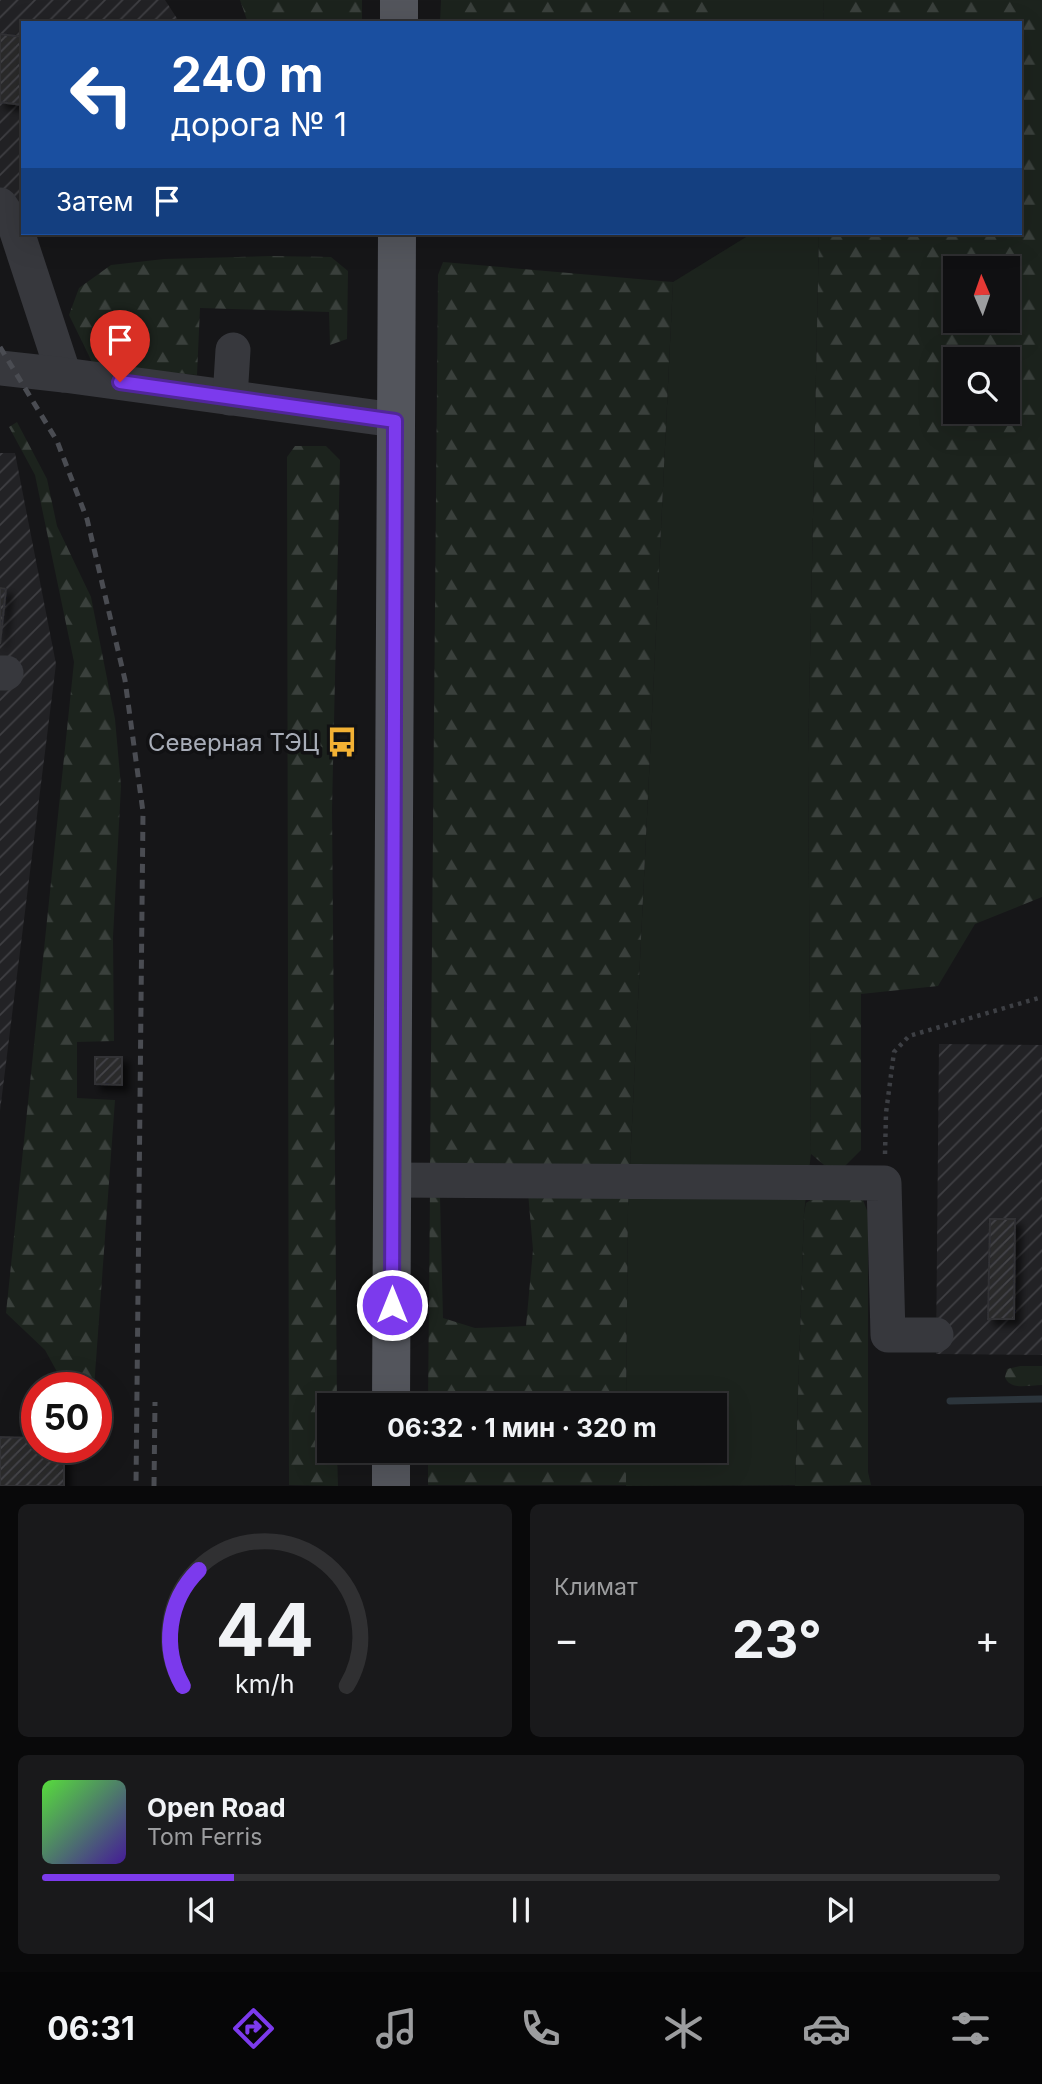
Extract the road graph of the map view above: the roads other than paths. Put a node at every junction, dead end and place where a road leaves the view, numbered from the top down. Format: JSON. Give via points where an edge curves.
{"nodes":[{"id":1,"x":399,"y":0,"type":"edge"},
{"id":2,"x":399,"y":21,"type":"edge"},
{"id":3,"x":0,"y":205,"type":"edge"},
{"id":4,"x":397,"y":235,"type":"edge"},
{"id":5,"x":233,"y":350,"type":"dead end"},
{"id":6,"x":0,"y":368,"type":"edge"},
{"id":7,"x":64,"y":375,"type":"junction"},
{"id":8,"x":230,"y":398,"type":"junction"},
{"id":9,"x":395,"y":421,"type":"junction"},
{"id":10,"x":392,"y":1180,"type":"junction"},
{"id":11,"x":936,"y":1335,"type":"dead end"},
{"id":12,"x":391,"y":1393,"type":"edge"},
{"id":13,"x":391,"y":1463,"type":"edge"},
{"id":14,"x":391,"y":1486,"type":"edge"}],
"edges":[{"from":1,"to":2,"type":"main road"},
{"from":3,"to":7,"type":"street","via":[[16,229]]},
{"from":4,"to":9,"type":"main road"},
{"from":5,"to":8,"type":"street"},
{"from":6,"to":7,"type":"street"},
{"from":7,"to":8,"type":"street"},
{"from":8,"to":9,"type":"street"},
{"from":9,"to":10,"type":"main road"},
{"from":10,"to":11,"type":"street","via":[[884,1183],[888,1335]]},
{"from":10,"to":12,"type":"main road"},
{"from":13,"to":14,"type":"main road"}]}
